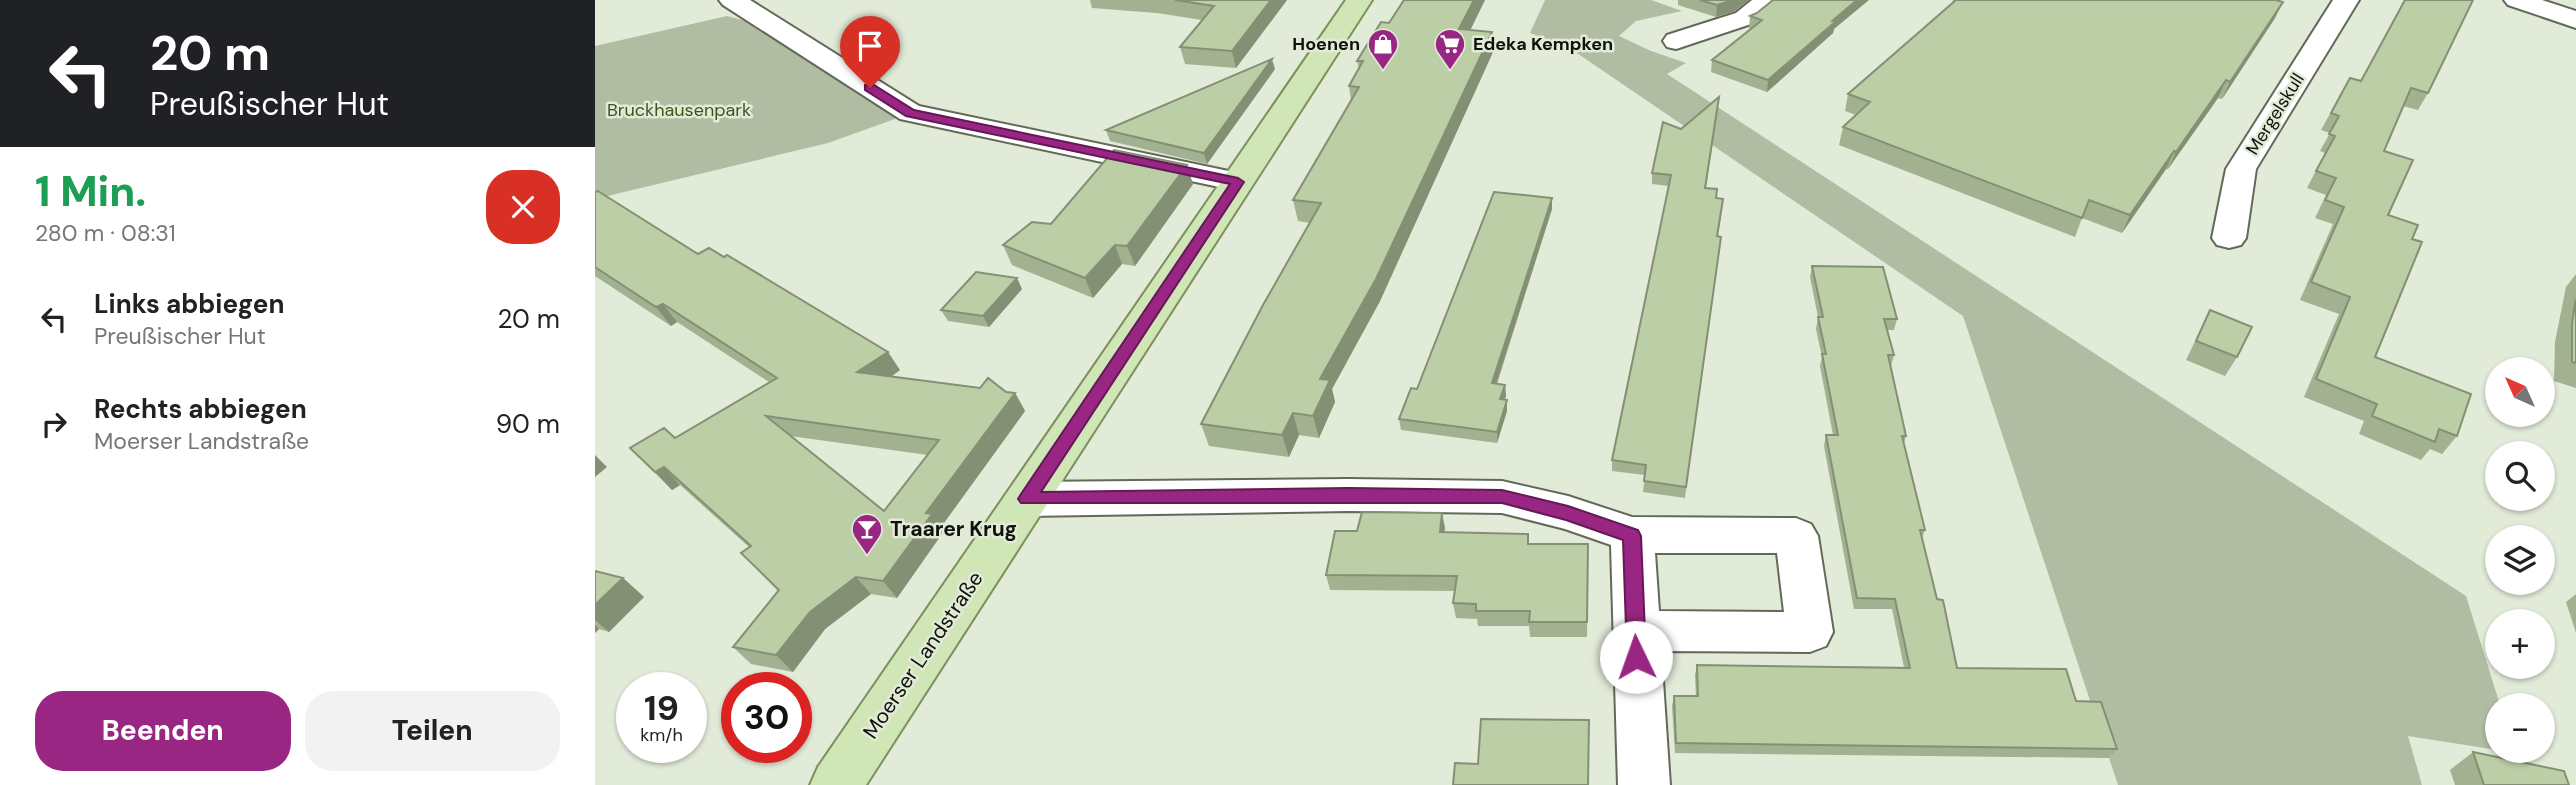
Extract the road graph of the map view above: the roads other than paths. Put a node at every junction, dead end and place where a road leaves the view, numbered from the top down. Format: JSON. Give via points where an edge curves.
{"nodes":[{"id":1,"x":732,"y":0,"type":"edge"},
{"id":2,"x":1359,"y":0,"type":"edge"},
{"id":3,"x":1767,"y":0,"type":"edge"},
{"id":4,"x":2346,"y":0,"type":"edge"},
{"id":5,"x":2517,"y":0,"type":"edge"},
{"id":6,"x":2576,"y":20,"type":"edge"},
{"id":7,"x":1677,"y":41,"type":"dead end"},
{"id":8,"x":1238,"y":182,"type":"junction"},
{"id":9,"x":2229,"y":238,"type":"dead end"},
{"id":10,"x":1027,"y":499,"type":"junction"},
{"id":11,"x":1632,"y":536,"type":"junction"},
{"id":12,"x":1635,"y":631,"type":"junction"},
{"id":13,"x":836,"y":785,"type":"edge"},
{"id":14,"x":1644,"y":785,"type":"edge"}],
"edges":[{"from":1,"to":8,"type":"street","via":[[911,113]]},
{"from":2,"to":8,"type":"main road","name":"Moerser Landstraße"},
{"from":3,"to":7,"type":"street","via":[[1745,18]]},
{"from":4,"to":9,"type":"street","name":"Mergelskull","via":[[2241,169]]},
{"from":5,"to":6,"type":"street"},
{"from":8,"to":10,"type":"main road","name":"Moerser Landstraße"},
{"from":10,"to":11,"type":"street","via":[[1502,497],[1568,513]]},
{"from":10,"to":13,"type":"main road","name":"Moerser Landstraße"},
{"from":11,"to":12,"type":"street"},
{"from":11,"to":12,"type":"street","via":[[1796,536],[1810,632]]},
{"from":12,"to":14,"type":"street"}]}
